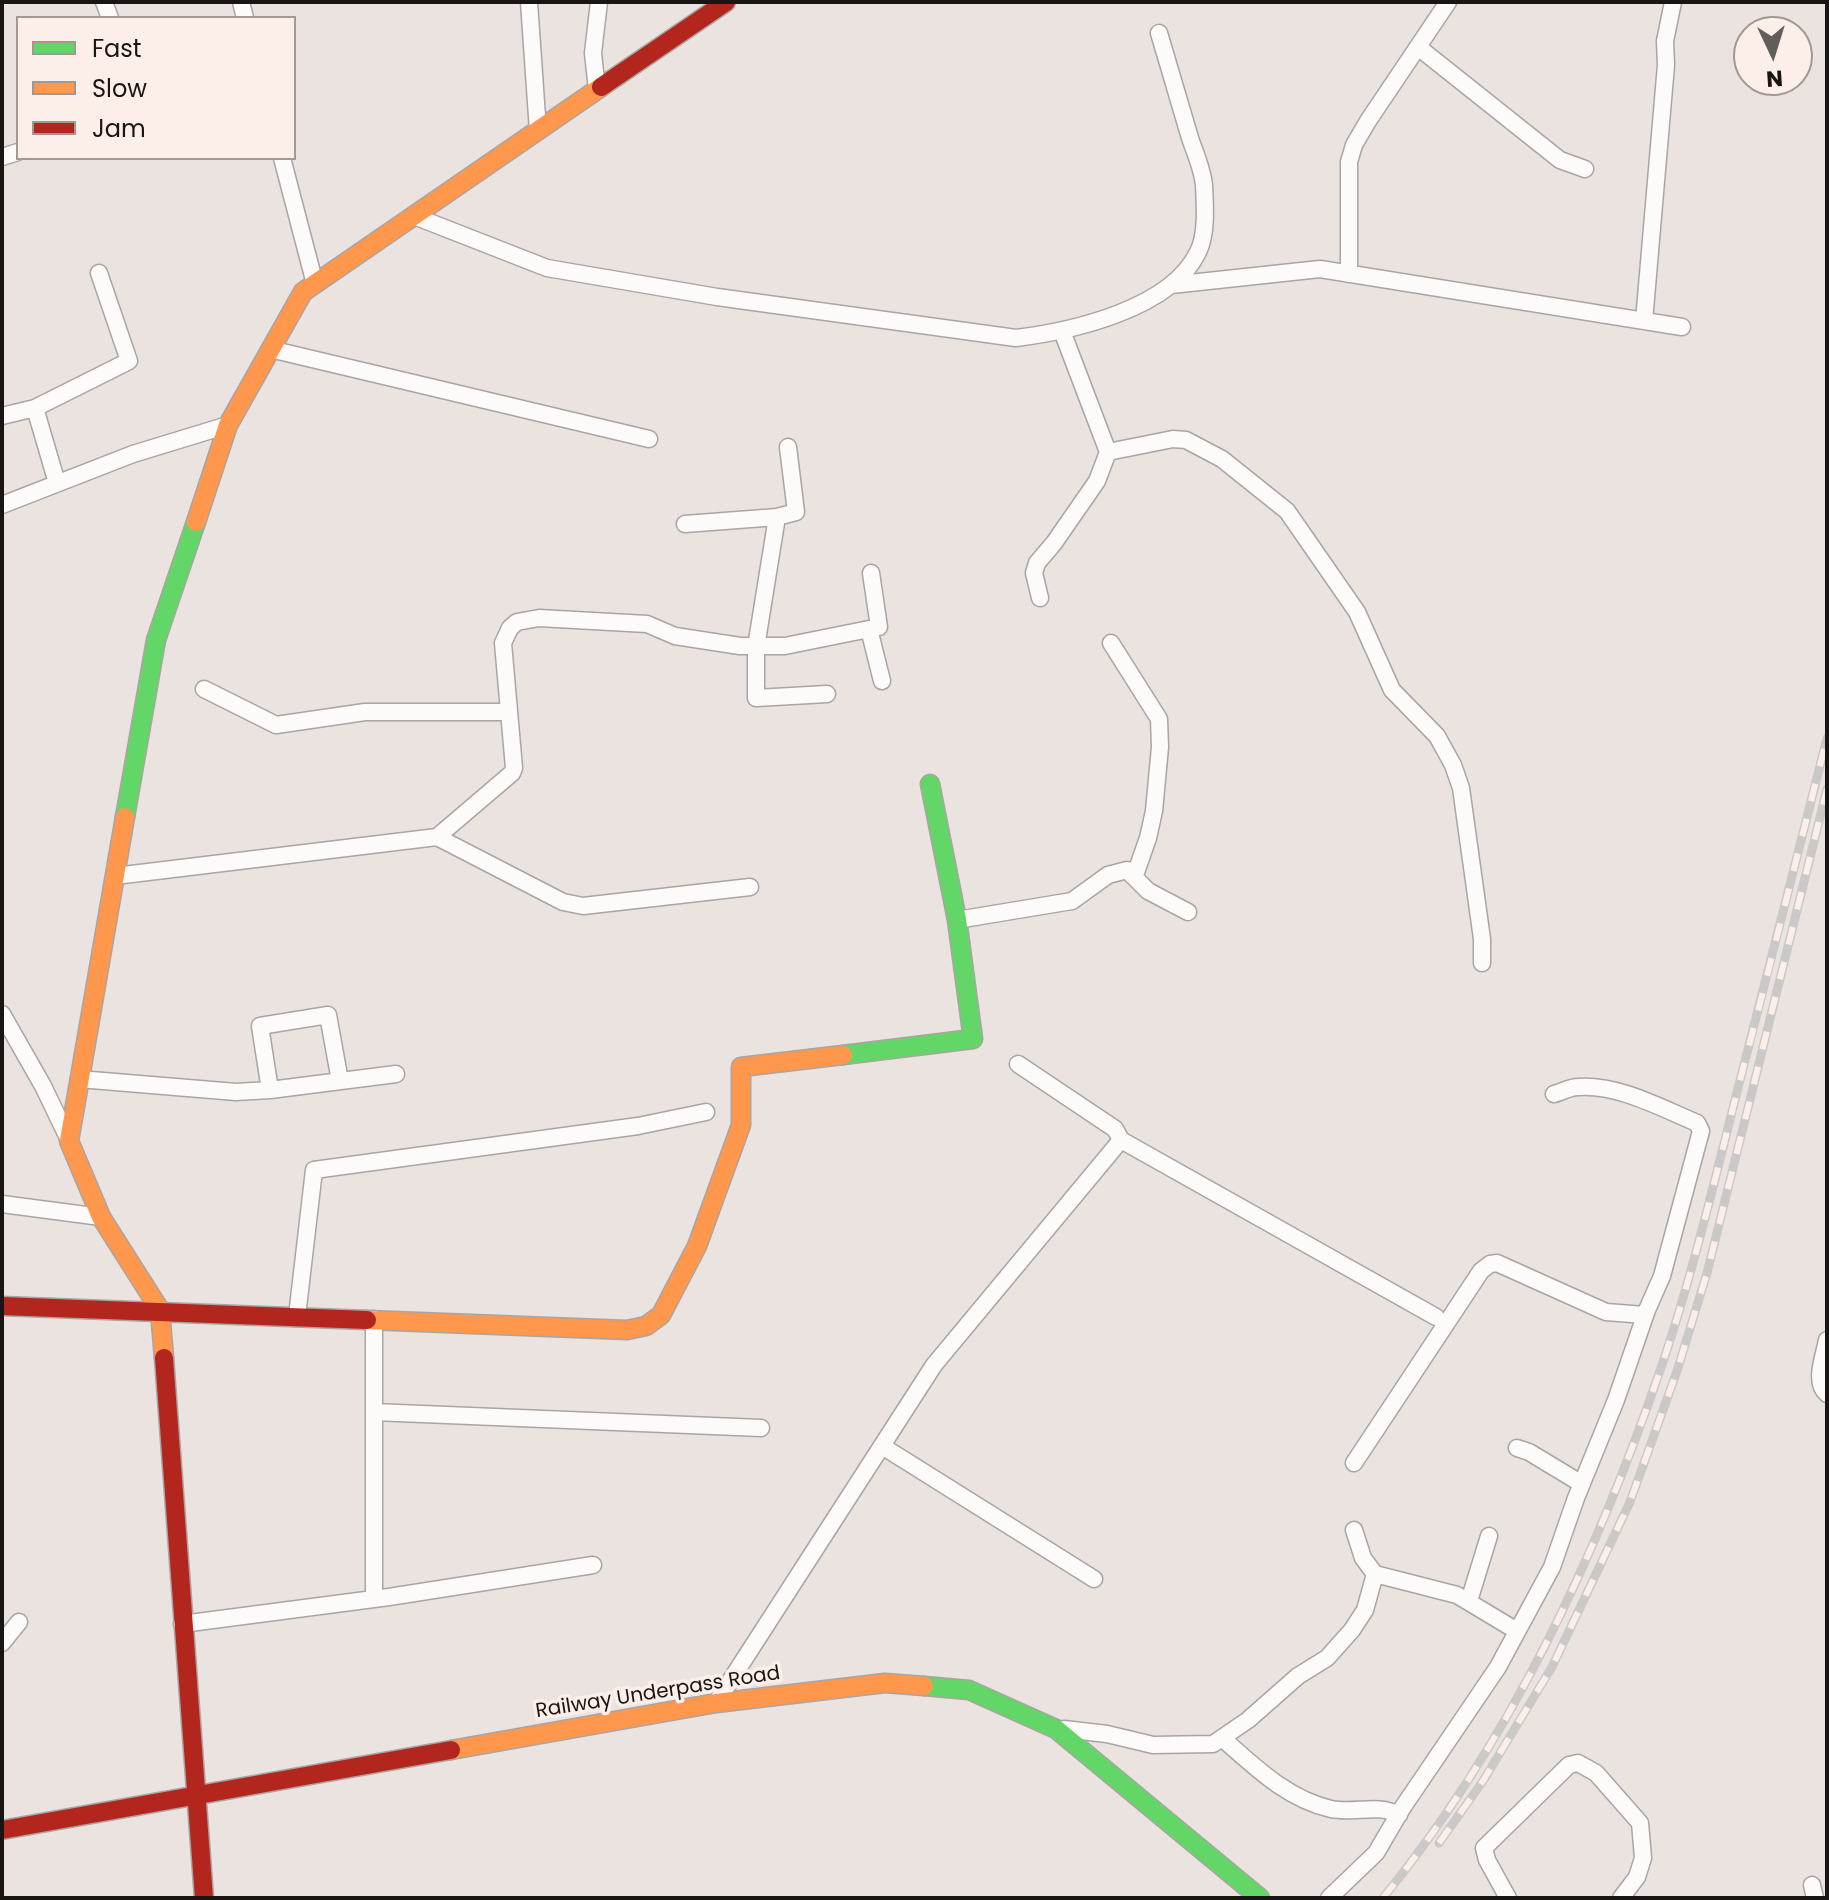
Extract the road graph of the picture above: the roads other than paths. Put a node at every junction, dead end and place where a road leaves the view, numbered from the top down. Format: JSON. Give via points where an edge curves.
{"nodes":[{"id":1,"x":529,"y":2,"type":"edge"},
{"id":2,"x":599,"y":2,"type":"edge"},
{"id":3,"x":726,"y":2,"type":"edge"},
{"id":4,"x":1448,"y":2,"type":"edge"},
{"id":5,"x":1673,"y":2,"type":"edge"},
{"id":6,"x":1159,"y":33,"type":"dead end"},
{"id":7,"x":1418,"y":47,"type":"junction"},
{"id":8,"x":597,"y":90,"type":"junction"},
{"id":9,"x":538,"y":131,"type":"junction"},
{"id":10,"x":283,"y":160,"type":"edge"},
{"id":11,"x":1585,"y":169,"type":"dead end"},
{"id":12,"x":414,"y":216,"type":"junction"},
{"id":13,"x":99,"y":273,"type":"dead end"},
{"id":14,"x":1349,"y":274,"type":"junction"},
{"id":15,"x":315,"y":284,"type":"junction"},
{"id":16,"x":1171,"y":285,"type":"junction"},
{"id":17,"x":1644,"y":321,"type":"junction"},
{"id":18,"x":1682,"y":327,"type":"dead end"},
{"id":19,"x":1062,"y":331,"type":"junction"},
{"id":20,"x":270,"y":349,"type":"junction"},
{"id":21,"x":35,"y":408,"type":"junction"},
{"id":22,"x":2,"y":416,"type":"edge"},
{"id":23,"x":228,"y":425,"type":"junction"},
{"id":24,"x":649,"y":439,"type":"dead end"},
{"id":25,"x":788,"y":447,"type":"dead end"},
{"id":26,"x":1108,"y":452,"type":"junction"},
{"id":27,"x":57,"y":483,"type":"junction"},
{"id":28,"x":2,"y":505,"type":"edge"},
{"id":29,"x":777,"y":517,"type":"junction"},
{"id":30,"x":685,"y":524,"type":"dead end"},
{"id":31,"x":871,"y":573,"type":"dead end"},
{"id":32,"x":1040,"y":598,"type":"dead end"},
{"id":33,"x":869,"y":629,"type":"junction"},
{"id":34,"x":1111,"y":643,"type":"dead end"},
{"id":35,"x":756,"y":647,"type":"junction"},
{"id":36,"x":882,"y":681,"type":"dead end"},
{"id":37,"x":204,"y":689,"type":"dead end"},
{"id":38,"x":827,"y":694,"type":"dead end"},
{"id":39,"x":509,"y":712,"type":"junction"},
{"id":40,"x":930,"y":784,"type":"dead end"},
{"id":41,"x":437,"y":837,"type":"junction"},
{"id":42,"x":1135,"y":875,"type":"junction"},
{"id":43,"x":115,"y":876,"type":"junction"},
{"id":44,"x":750,"y":887,"type":"dead end"},
{"id":45,"x":1188,"y":912,"type":"dead end"},
{"id":46,"x":957,"y":920,"type":"junction"},
{"id":47,"x":1482,"y":963,"type":"dead end"},
{"id":48,"x":2,"y":1014,"type":"edge"},
{"id":49,"x":1018,"y":1064,"type":"dead end"},
{"id":50,"x":396,"y":1074,"type":"dead end"},
{"id":51,"x":79,"y":1079,"type":"junction"},
{"id":52,"x":340,"y":1081,"type":"junction"},
{"id":53,"x":270,"y":1090,"type":"junction"},
{"id":54,"x":1554,"y":1094,"type":"dead end"},
{"id":55,"x":706,"y":1112,"type":"dead end"},
{"id":56,"x":1121,"y":1140,"type":"junction"},
{"id":57,"x":69,"y":1141,"type":"junction"},
{"id":58,"x":2,"y":1204,"type":"edge"},
{"id":59,"x":101,"y":1217,"type":"junction"},
{"id":60,"x":2,"y":1306,"type":"edge"},
{"id":61,"x":160,"y":1310,"type":"junction"},
{"id":62,"x":1645,"y":1315,"type":"junction"},
{"id":63,"x":297,"y":1316,"type":"junction"},
{"id":64,"x":1436,"y":1317,"type":"dead end"},
{"id":65,"x":374,"y":1319,"type":"junction"},
{"id":66,"x":1827,"y":1340,"type":"edge"},
{"id":67,"x":1827,"y":1394,"type":"edge"},
{"id":68,"x":374,"y":1412,"type":"junction"},
{"id":69,"x":761,"y":1428,"type":"dead end"},
{"id":70,"x":882,"y":1446,"type":"junction"},
{"id":71,"x":1517,"y":1448,"type":"dead end"},
{"id":72,"x":1354,"y":1463,"type":"dead end"},
{"id":73,"x":1582,"y":1484,"type":"junction"},
{"id":74,"x":1354,"y":1530,"type":"dead end"},
{"id":75,"x":1489,"y":1536,"type":"dead end"},
{"id":76,"x":593,"y":1565,"type":"dead end"},
{"id":77,"x":1375,"y":1574,"type":"junction"},
{"id":78,"x":1094,"y":1579,"type":"dead end"},
{"id":79,"x":374,"y":1599,"type":"junction"},
{"id":80,"x":1469,"y":1601,"type":"junction"},
{"id":81,"x":19,"y":1622,"type":"dead end"},
{"id":82,"x":182,"y":1624,"type":"junction"},
{"id":83,"x":1517,"y":1631,"type":"junction"},
{"id":84,"x":2,"y":1643,"type":"edge"},
{"id":85,"x":716,"y":1703,"type":"junction"},
{"id":86,"x":1060,"y":1732,"type":"junction"},
{"id":87,"x":1222,"y":1738,"type":"junction"},
{"id":88,"x":194,"y":1797,"type":"junction"},
{"id":89,"x":1399,"y":1815,"type":"junction"},
{"id":90,"x":2,"y":1830,"type":"edge"},
{"id":91,"x":204,"y":1898,"type":"edge"},
{"id":92,"x":1260,"y":1898,"type":"edge"},
{"id":93,"x":1329,"y":1898,"type":"edge"},
{"id":94,"x":1508,"y":1898,"type":"edge"},
{"id":95,"x":1621,"y":1898,"type":"edge"}],
"edges":[{"from":1,"to":9,"type":"street"},
{"from":2,"to":8,"type":"street","via":[[593,53]]},
{"from":3,"to":8,"type":"street"},
{"from":4,"to":7,"type":"street"},
{"from":5,"to":17,"type":"street","via":[[1665,41]]},
{"from":6,"to":16,"type":"street","via":[[1204,183],[1198,254]]},
{"from":7,"to":11,"type":"street","via":[[1560,160]]},
{"from":7,"to":14,"type":"street","via":[[1354,145],[1349,162]]},
{"from":8,"to":9,"type":"street"},
{"from":9,"to":12,"type":"street"},
{"from":10,"to":15,"type":"street"},
{"from":12,"to":15,"type":"street"},
{"from":12,"to":19,"type":"street","via":[[547,268],[1016,338]]},
{"from":13,"to":21,"type":"street","via":[[129,361]]},
{"from":14,"to":16,"type":"street","via":[[1320,269]]},
{"from":14,"to":17,"type":"street"},
{"from":15,"to":20,"type":"street","via":[[303,292]]},
{"from":16,"to":19,"type":"street","via":[[1151,299]]},
{"from":17,"to":18,"type":"street"},
{"from":19,"to":26,"type":"street"},
{"from":20,"to":23,"type":"street"},
{"from":20,"to":24,"type":"street"},
{"from":21,"to":22,"type":"street"},
{"from":21,"to":27,"type":"street"},
{"from":23,"to":27,"type":"street"},
{"from":23,"to":43,"type":"street","via":[[156,640]]},
{"from":25,"to":29,"type":"street","via":[[796,512]]},
{"from":26,"to":32,"type":"street","via":[[1097,481],[1037,563]]},
{"from":26,"to":47,"type":"street","via":[[1186,440],[1222,459],[1287,511],[1357,612],[1392,690],[1437,736],[1453,765],[1461,788]]},
{"from":27,"to":28,"type":"street"},
{"from":29,"to":30,"type":"street"},
{"from":29,"to":35,"type":"street"},
{"from":31,"to":33,"type":"street","via":[[879,627]]},
{"from":33,"to":35,"type":"street"},
{"from":33,"to":36,"type":"street"},
{"from":34,"to":42,"type":"street","via":[[1159,719],[1154,811]]},
{"from":35,"to":38,"type":"street","via":[[756,698]]},
{"from":35,"to":39,"type":"street","via":[[691,640],[647,624],[539,618],[517,622],[503,643]]},
{"from":37,"to":39,"type":"street","via":[[276,725],[365,712]]},
{"from":39,"to":41,"type":"street","via":[[512,773]]},
{"from":40,"to":46,"type":"street"},
{"from":41,"to":43,"type":"street"},
{"from":41,"to":44,"type":"street","via":[[563,902],[583,906]]},
{"from":42,"to":45,"type":"street","via":[[1148,891]]},
{"from":42,"to":46,"type":"street","via":[[1127,870],[1108,875],[1072,901]]},
{"from":43,"to":51,"type":"street"},
{"from":46,"to":65,"type":"street","via":[[973,1039],[741,1067],[741,1125],[697,1246],[661,1315],[646,1326],[627,1330]]},
{"from":48,"to":57,"type":"street"},
{"from":49,"to":56,"type":"street","via":[[1115,1129]]},
{"from":50,"to":52,"type":"street"},
{"from":51,"to":53,"type":"street"},
{"from":51,"to":57,"type":"street"},
{"from":52,"to":53,"type":"street"},
{"from":52,"to":53,"type":"street","via":[[328,1015],[260,1026]]},
{"from":54,"to":62,"type":"street","via":[[1576,1087],[1637,1098],[1697,1123],[1701,1131],[1662,1276]]},
{"from":55,"to":63,"type":"street","via":[[314,1170]]},
{"from":56,"to":64,"type":"street"},
{"from":56,"to":70,"type":"street","via":[[934,1365]]},
{"from":57,"to":59,"type":"street"},
{"from":58,"to":59,"type":"street"},
{"from":59,"to":61,"type":"street"},
{"from":60,"to":61,"type":"street"},
{"from":61,"to":63,"type":"street"},
{"from":61,"to":82,"type":"street"},
{"from":62,"to":72,"type":"street","via":[[1606,1312],[1490,1264]]},
{"from":62,"to":73,"type":"street"},
{"from":63,"to":65,"type":"street"},
{"from":65,"to":68,"type":"street"},
{"from":66,"to":67,"type":"street","via":[[1819,1381]]},
{"from":68,"to":69,"type":"street"},
{"from":68,"to":79,"type":"street"},
{"from":70,"to":78,"type":"street"},
{"from":70,"to":85,"type":"street"},
{"from":71,"to":73,"type":"street"},
{"from":73,"to":83,"type":"street","via":[[1552,1567]]},
{"from":74,"to":77,"type":"street"},
{"from":75,"to":80,"type":"street"},
{"from":76,"to":79,"type":"street"},
{"from":77,"to":80,"type":"street"},
{"from":77,"to":87,"type":"street","via":[[1365,1610],[1327,1658]]},
{"from":79,"to":82,"type":"street"},
{"from":80,"to":83,"type":"street"},
{"from":81,"to":84,"type":"street"},
{"from":82,"to":88,"type":"street"},
{"from":83,"to":89,"type":"street"},
{"from":85,"to":86,"type":"street","name":"Railway Underpass Road","via":[[885,1683],[969,1690]]},
{"from":85,"to":88,"type":"street","name":"Railway Underpass Road"},
{"from":86,"to":87,"type":"street","via":[[1092,1731],[1153,1745],[1213,1744]]},
{"from":86,"to":92,"type":"street","name":"Railway Underpass Road"},
{"from":87,"to":89,"type":"street","via":[[1296,1796],[1336,1810],[1388,1809]]},
{"from":88,"to":90,"type":"street","name":"Railway Underpass Road"},
{"from":88,"to":91,"type":"street"},
{"from":89,"to":93,"type":"street","via":[[1364,1867]]},
{"from":94,"to":95,"type":"street","via":[[1484,1848],[1569,1765],[1578,1763],[1596,1773],[1640,1823],[1643,1858]]}]}
